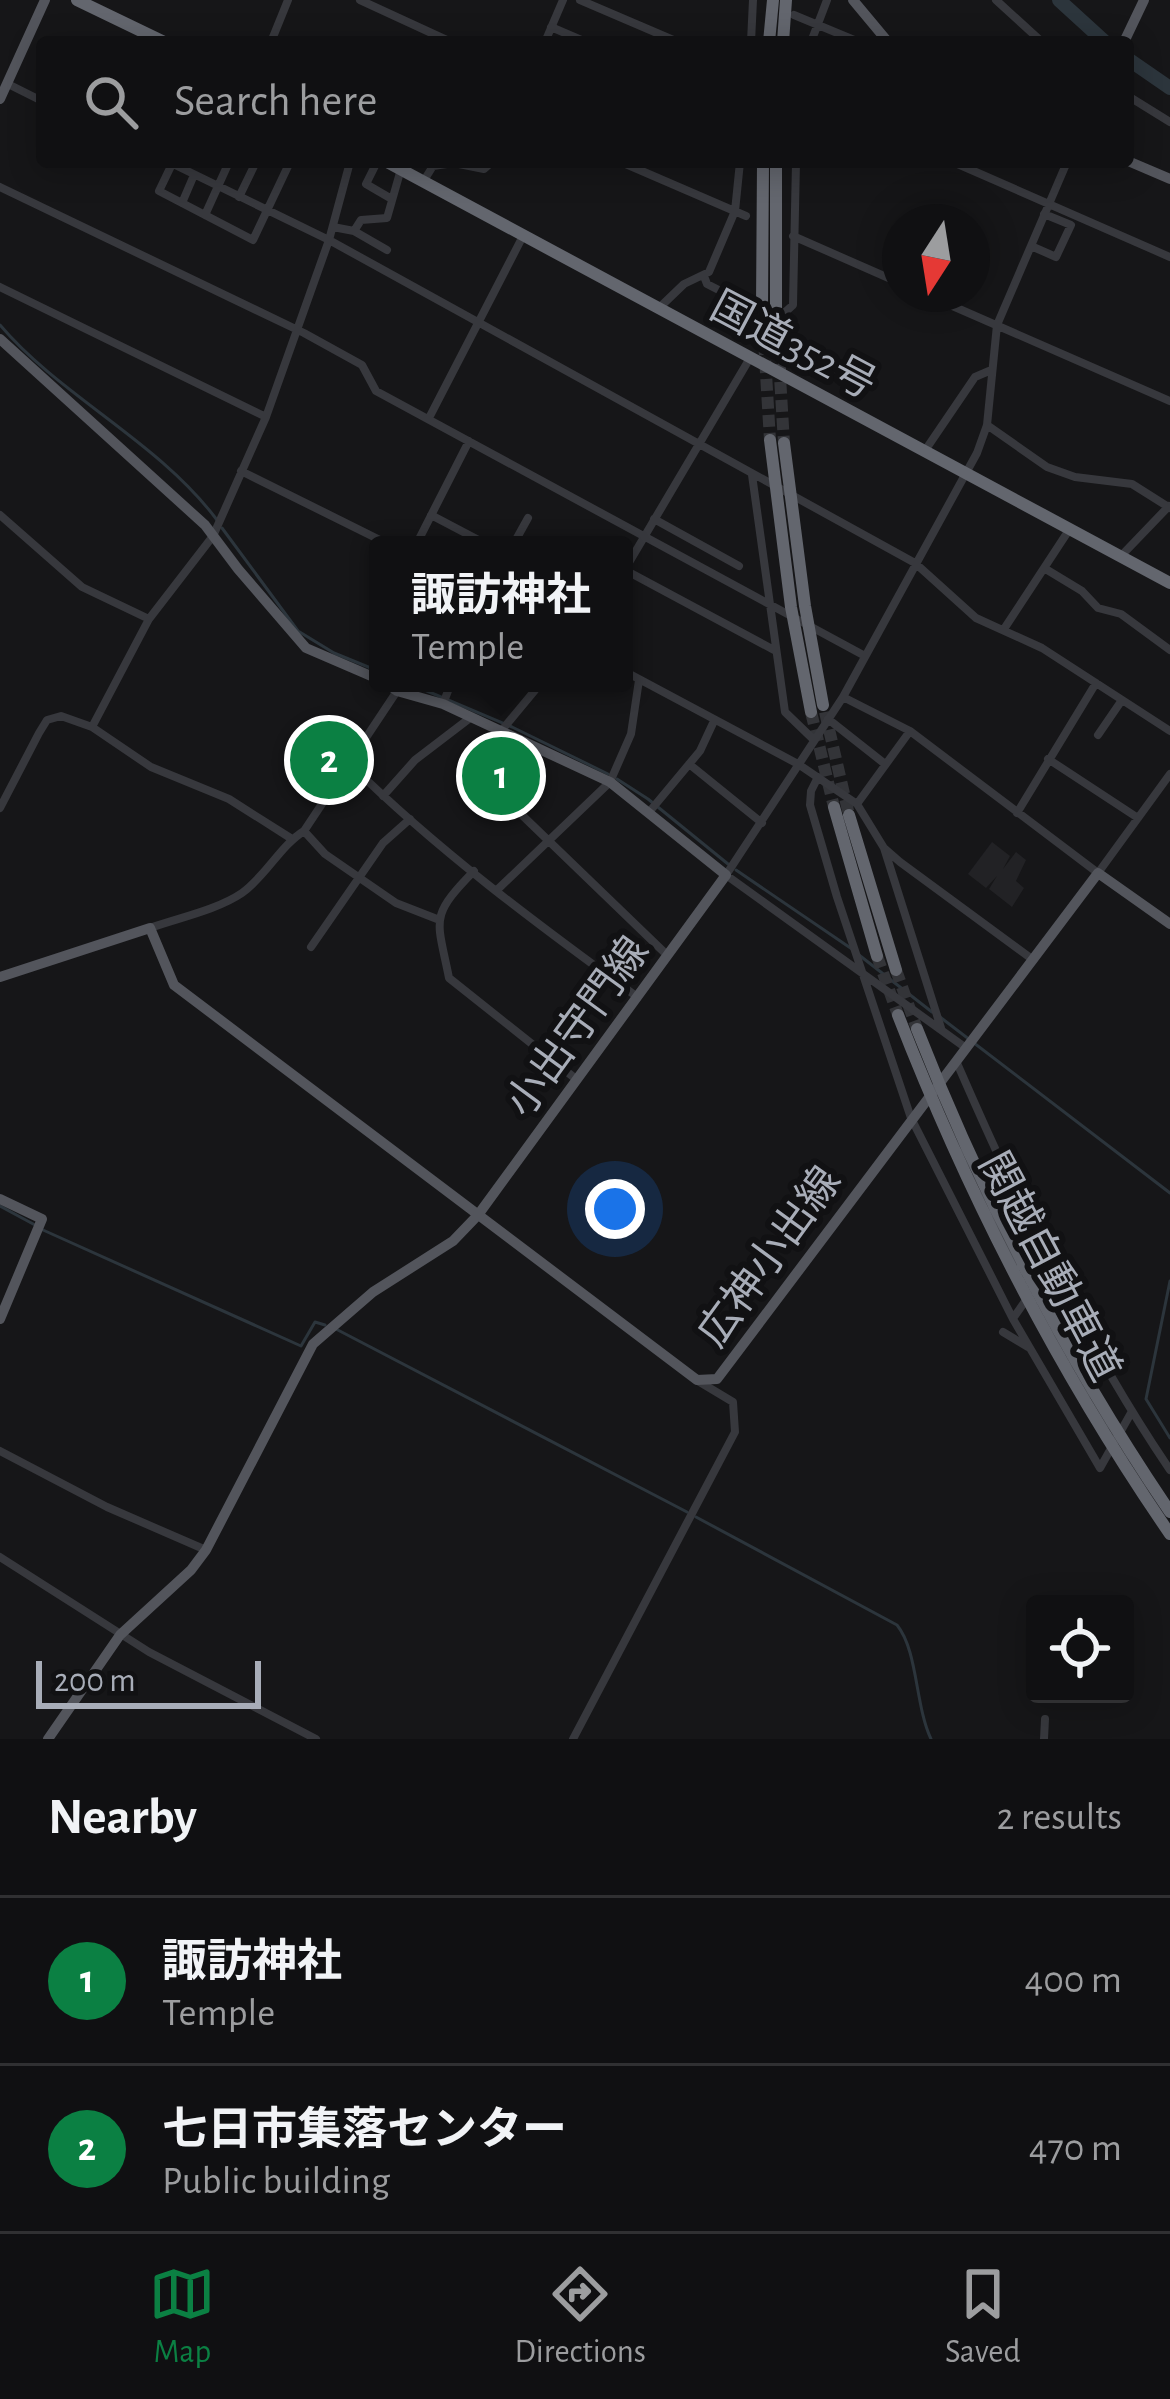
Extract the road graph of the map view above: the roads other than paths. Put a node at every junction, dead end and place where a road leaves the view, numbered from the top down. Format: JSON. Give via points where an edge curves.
{"nodes":[{"id":1,"x":46,"y":0,"type":"edge"},
{"id":2,"x":77,"y":0,"type":"edge"},
{"id":3,"x":288,"y":0,"type":"edge"},
{"id":4,"x":360,"y":0,"type":"edge"},
{"id":5,"x":563,"y":0,"type":"edge"},
{"id":6,"x":580,"y":0,"type":"edge"},
{"id":7,"x":786,"y":0,"type":"edge"},
{"id":8,"x":827,"y":0,"type":"edge"},
{"id":9,"x":853,"y":0,"type":"edge"},
{"id":10,"x":996,"y":0,"type":"edge"},
{"id":11,"x":1144,"y":0,"type":"edge"},
{"id":12,"x":762,"y":1,"type":"edge"},
{"id":13,"x":794,"y":15,"type":"dead end"},
{"id":14,"x":816,"y":24,"type":"junction"},
{"id":15,"x":551,"y":27,"type":"junction"},
{"id":16,"x":152,"y":36,"type":"edge"},
{"id":17,"x":273,"y":36,"type":"edge"},
{"id":18,"x":438,"y":36,"type":"edge"},
{"id":19,"x":547,"y":36,"type":"edge"},
{"id":20,"x":572,"y":36,"type":"edge"},
{"id":21,"x":664,"y":36,"type":"edge"},
{"id":22,"x":753,"y":36,"type":"edge"},
{"id":23,"x":768,"y":36,"type":"edge"},
{"id":24,"x":783,"y":36,"type":"edge"},
{"id":25,"x":813,"y":36,"type":"edge"},
{"id":26,"x":845,"y":36,"type":"edge"},
{"id":27,"x":883,"y":36,"type":"edge"},
{"id":28,"x":1035,"y":36,"type":"edge"},
{"id":29,"x":1127,"y":36,"type":"edge"},
{"id":30,"x":8,"y":84,"type":"junction"},
{"id":31,"x":36,"y":98,"type":"edge"},
{"id":32,"x":0,"y":99,"type":"edge"},
{"id":33,"x":1134,"y":100,"type":"edge"},
{"id":34,"x":1170,"y":122,"type":"edge"},
{"id":35,"x":1134,"y":164,"type":"edge"},
{"id":36,"x":169,"y":168,"type":"edge"},
{"id":37,"x":181,"y":168,"type":"edge"},
{"id":38,"x":194,"y":168,"type":"edge"},
{"id":39,"x":226,"y":168,"type":"edge"},
{"id":40,"x":253,"y":168,"type":"edge"},
{"id":41,"x":287,"y":168,"type":"edge"},
{"id":42,"x":348,"y":168,"type":"edge"},
{"id":43,"x":374,"y":168,"type":"edge"},
{"id":44,"x":397,"y":168,"type":"edge"},
{"id":45,"x":432,"y":168,"type":"edge"},
{"id":46,"x":635,"y":168,"type":"edge"},
{"id":47,"x":739,"y":168,"type":"edge"},
{"id":48,"x":763,"y":168,"type":"edge"},
{"id":49,"x":776,"y":168,"type":"edge"},
{"id":50,"x":796,"y":168,"type":"edge"},
{"id":51,"x":964,"y":168,"type":"edge"},
{"id":52,"x":1064,"y":168,"type":"edge"},
{"id":53,"x":400,"y":170,"type":"junction"},
{"id":54,"x":192,"y":174,"type":"junction"},
{"id":55,"x":1170,"y":179,"type":"edge"},
{"id":56,"x":423,"y":182,"type":"junction"},
{"id":57,"x":0,"y":187,"type":"edge"},
{"id":58,"x":218,"y":187,"type":"junction"},
{"id":59,"x":239,"y":197,"type":"junction"},
{"id":60,"x":390,"y":198,"type":"junction"},
{"id":61,"x":182,"y":203,"type":"junction"},
{"id":62,"x":1047,"y":209,"type":"junction"},
{"id":63,"x":735,"y":211,"type":"junction"},
{"id":64,"x":268,"y":212,"type":"junction"},
{"id":65,"x":205,"y":215,"type":"junction"},
{"id":66,"x":746,"y":216,"type":"dead end"},
{"id":67,"x":333,"y":227,"type":"junction"},
{"id":68,"x":354,"y":231,"type":"junction"},
{"id":69,"x":523,"y":236,"type":"junction"},
{"id":70,"x":793,"y":236,"type":"junction"},
{"id":71,"x":329,"y":240,"type":"junction"},
{"id":72,"x":1031,"y":246,"type":"junction"},
{"id":73,"x":387,"y":250,"type":"dead end"},
{"id":74,"x":1170,"y":257,"type":"edge"},
{"id":75,"x":704,"y":275,"type":"junction"},
{"id":76,"x":882,"y":275,"type":"edge"},
{"id":77,"x":0,"y":287,"type":"edge"},
{"id":78,"x":658,"y":309,"type":"junction"},
{"id":79,"x":774,"y":311,"type":"junction"},
{"id":80,"x":967,"y":312,"type":"edge"},
{"id":81,"x":479,"y":323,"type":"junction"},
{"id":82,"x":997,"y":325,"type":"junction"},
{"id":83,"x":297,"y":331,"type":"junction"},
{"id":84,"x":0,"y":339,"type":"edge"},
{"id":85,"x":750,"y":358,"type":"junction"},
{"id":86,"x":989,"y":371,"type":"junction"},
{"id":87,"x":781,"y":375,"type":"junction"},
{"id":88,"x":1170,"y":401,"type":"edge"},
{"id":89,"x":266,"y":417,"type":"junction"},
{"id":90,"x":429,"y":418,"type":"junction"},
{"id":91,"x":987,"y":424,"type":"junction"},
{"id":92,"x":469,"y":441,"type":"junction"},
{"id":93,"x":777,"y":442,"type":"tunnel mouth"},
{"id":94,"x":700,"y":443,"type":"junction"},
{"id":95,"x":924,"y":452,"type":"junction"},
{"id":96,"x":241,"y":471,"type":"junction"},
{"id":97,"x":965,"y":473,"type":"junction"},
{"id":98,"x":756,"y":476,"type":"junction"},
{"id":99,"x":1169,"y":507,"type":"edge"},
{"id":100,"x":0,"y":514,"type":"edge"},
{"id":101,"x":431,"y":515,"type":"junction"},
{"id":102,"x":528,"y":518,"type":"dead end"},
{"id":103,"x":654,"y":519,"type":"junction"},
{"id":104,"x":1069,"y":530,"type":"junction"},
{"id":105,"x":213,"y":536,"type":"junction"},
{"id":106,"x":372,"y":536,"type":"edge"},
{"id":107,"x":420,"y":536,"type":"edge"},
{"id":108,"x":471,"y":536,"type":"edge"},
{"id":109,"x":518,"y":536,"type":"edge"},
{"id":110,"x":644,"y":536,"type":"junction"},
{"id":111,"x":633,"y":555,"type":"edge"},
{"id":112,"x":1121,"y":557,"type":"junction"},
{"id":113,"x":915,"y":562,"type":"junction"},
{"id":114,"x":739,"y":566,"type":"dead end"},
{"id":115,"x":1044,"y":568,"type":"junction"},
{"id":116,"x":633,"y":576,"type":"edge"},
{"id":117,"x":1170,"y":584,"type":"edge"},
{"id":118,"x":768,"y":605,"type":"junction"},
{"id":119,"x":149,"y":620,"type":"junction"},
{"id":120,"x":1004,"y":629,"type":"junction"},
{"id":121,"x":1170,"y":650,"type":"edge"},
{"id":122,"x":775,"y":651,"type":"junction"},
{"id":123,"x":865,"y":656,"type":"junction"},
{"id":124,"x":369,"y":675,"type":"edge"},
{"id":125,"x":633,"y":676,"type":"edge"},
{"id":126,"x":639,"y":679,"type":"junction"},
{"id":127,"x":1096,"y":683,"type":"junction"},
{"id":128,"x":396,"y":692,"type":"edge"},
{"id":129,"x":401,"y":692,"type":"edge"},
{"id":130,"x":448,"y":692,"type":"edge"},
{"id":131,"x":534,"y":692,"type":"edge"},
{"id":132,"x":843,"y":697,"type":"junction"},
{"id":133,"x":1122,"y":700,"type":"junction"},
{"id":134,"x":443,"y":704,"type":"junction"},
{"id":135,"x":821,"y":712,"type":"junction"},
{"id":136,"x":470,"y":718,"type":"junction"},
{"id":137,"x":714,"y":721,"type":"junction"},
{"id":138,"x":92,"y":727,"type":"junction"},
{"id":139,"x":502,"y":730,"type":"junction"},
{"id":140,"x":910,"y":731,"type":"junction"},
{"id":141,"x":1170,"y":731,"type":"edge"},
{"id":142,"x":1098,"y":735,"type":"dead end"},
{"id":143,"x":814,"y":740,"type":"junction"},
{"id":144,"x":1048,"y":759,"type":"junction"},
{"id":145,"x":349,"y":763,"type":"junction"},
{"id":146,"x":689,"y":764,"type":"junction"},
{"id":147,"x":798,"y":764,"type":"junction"},
{"id":148,"x":885,"y":764,"type":"junction"},
{"id":149,"x":1170,"y":774,"type":"edge"},
{"id":150,"x":818,"y":777,"type":"junction"},
{"id":151,"x":610,"y":782,"type":"junction"},
{"id":152,"x":499,"y":793,"type":"dead end"},
{"id":153,"x":382,"y":796,"type":"junction"},
{"id":154,"x":834,"y":807,"type":"tunnel mouth"},
{"id":155,"x":0,"y":808,"type":"edge"},
{"id":156,"x":853,"y":809,"type":"junction"},
{"id":157,"x":650,"y":811,"type":"junction"},
{"id":158,"x":1017,"y":813,"type":"junction"},
{"id":159,"x":1138,"y":818,"type":"junction"},
{"id":160,"x":410,"y":819,"type":"junction"},
{"id":161,"x":762,"y":823,"type":"junction"},
{"id":162,"x":304,"y":831,"type":"junction"},
{"id":163,"x":292,"y":839,"type":"junction"},
{"id":164,"x":548,"y":840,"type":"junction"},
{"id":165,"x":884,"y":848,"type":"junction"},
{"id":166,"x":474,"y":871,"type":"junction"},
{"id":167,"x":1098,"y":873,"type":"junction"},
{"id":168,"x":726,"y":875,"type":"junction"},
{"id":169,"x":358,"y":876,"type":"junction"},
{"id":170,"x":497,"y":890,"type":"junction"},
{"id":171,"x":437,"y":919,"type":"junction"},
{"id":172,"x":1170,"y":924,"type":"edge"},
{"id":173,"x":150,"y":928,"type":"junction"},
{"id":174,"x":311,"y":947,"type":"dead end"},
{"id":175,"x":666,"y":953,"type":"junction"},
{"id":176,"x":877,"y":956,"type":"tunnel mouth"},
{"id":177,"x":1032,"y":959,"type":"junction"},
{"id":178,"x":896,"y":970,"type":"tunnel mouth"},
{"id":179,"x":865,"y":974,"type":"junction"},
{"id":180,"x":0,"y":977,"type":"edge"},
{"id":181,"x":636,"y":996,"type":"junction"},
{"id":182,"x":898,"y":1015,"type":"tunnel mouth"},
{"id":183,"x":917,"y":1029,"type":"tunnel mouth"},
{"id":184,"x":942,"y":1029,"type":"junction"},
{"id":185,"x":966,"y":1048,"type":"junction"},
{"id":186,"x":954,"y":1064,"type":"junction"},
{"id":187,"x":578,"y":1080,"type":"junction"},
{"id":188,"x":914,"y":1115,"type":"junction"},
{"id":189,"x":947,"y":1182,"type":"junction"},
{"id":190,"x":1014,"y":1196,"type":"junction"},
{"id":191,"x":0,"y":1199,"type":"edge"},
{"id":192,"x":478,"y":1214,"type":"junction"},
{"id":193,"x":1049,"y":1267,"type":"junction"},
{"id":194,"x":1014,"y":1317,"type":"junction"},
{"id":195,"x":0,"y":1319,"type":"edge"},
{"id":196,"x":1004,"y":1332,"type":"dead end"},
{"id":197,"x":1030,"y":1348,"type":"junction"},
{"id":198,"x":697,"y":1380,"type":"junction"},
{"id":199,"x":1130,"y":1415,"type":"junction"},
{"id":200,"x":0,"y":1451,"type":"edge"},
{"id":201,"x":1170,"y":1469,"type":"edge"},
{"id":202,"x":1170,"y":1512,"type":"edge"},
{"id":203,"x":1170,"y":1534,"type":"edge"},
{"id":204,"x":206,"y":1550,"type":"junction"},
{"id":205,"x":0,"y":1557,"type":"edge"},
{"id":206,"x":120,"y":1635,"type":"junction"},
{"id":207,"x":1045,"y":1719,"type":"dead end"},
{"id":208,"x":49,"y":1739,"type":"edge"},
{"id":209,"x":316,"y":1739,"type":"edge"},
{"id":210,"x":573,"y":1739,"type":"edge"},
{"id":211,"x":1044,"y":1739,"type":"edge"}],
"edges":[{"from":1,"to":30,"type":"main road"},
{"from":2,"to":16,"type":"highway"},
{"from":3,"to":17,"type":"street"},
{"from":4,"to":18,"type":"street"},
{"from":5,"to":15,"type":"street"},
{"from":6,"to":21,"type":"street"},
{"from":7,"to":24,"type":"highway"},
{"from":8,"to":14,"type":"street"},
{"from":9,"to":27,"type":"main road"},
{"from":10,"to":28,"type":"street"},
{"from":11,"to":29,"type":"main road"},
{"from":12,"to":22,"type":"street"},
{"from":12,"to":23,"type":"highway"},
{"from":13,"to":14,"type":"street"},
{"from":14,"to":25,"type":"street"},
{"from":14,"to":26,"type":"street"},
{"from":15,"to":19,"type":"street"},
{"from":15,"to":20,"type":"street"},
{"from":30,"to":31,"type":"street"},
{"from":30,"to":32,"type":"main road"},
{"from":33,"to":34,"type":"street"},
{"from":35,"to":55,"type":"main road"},
{"from":36,"to":61,"type":"street","via":[[159,191]]},
{"from":37,"to":54,"type":"street"},
{"from":38,"to":54,"type":"street"},
{"from":39,"to":58,"type":"street"},
{"from":40,"to":59,"type":"street"},
{"from":41,"to":64,"type":"street"},
{"from":42,"to":67,"type":"street"},
{"from":43,"to":60,"type":"street","via":[[366,184]]},
{"from":44,"to":53,"type":"highway","name":"国道352号"},
{"from":45,"to":56,"type":"street"},
{"from":46,"to":63,"type":"street"},
{"from":47,"to":63,"type":"street"},
{"from":48,"to":79,"type":"highway"},
{"from":49,"to":79,"type":"highway"},
{"from":50,"to":70,"type":"street"},
{"from":51,"to":62,"type":"street"},
{"from":52,"to":62,"type":"street"},
{"from":53,"to":56,"type":"highway","name":"国道352号"},
{"from":53,"to":60,"type":"street"},
{"from":54,"to":58,"type":"street"},
{"from":54,"to":61,"type":"street"},
{"from":56,"to":69,"type":"highway","name":"国道352号"},
{"from":57,"to":83,"type":"street"},
{"from":58,"to":59,"type":"street"},
{"from":58,"to":65,"type":"street"},
{"from":59,"to":64,"type":"street"},
{"from":60,"to":68,"type":"street","via":[[387,218],[361,220]]},
{"from":61,"to":65,"type":"street"},
{"from":62,"to":72,"type":"street"},
{"from":62,"to":72,"type":"street","via":[[1071,225],[1057,257]]},
{"from":62,"to":74,"type":"street"},
{"from":63,"to":66,"type":"street"},
{"from":63,"to":75,"type":"street"},
{"from":64,"to":65,"type":"street","via":[[253,239]]},
{"from":64,"to":71,"type":"street"},
{"from":67,"to":68,"type":"street"},
{"from":67,"to":71,"type":"street"},
{"from":68,"to":73,"type":"street"},
{"from":69,"to":78,"type":"highway","name":"国道352号"},
{"from":69,"to":81,"type":"street"},
{"from":70,"to":76,"type":"street"},
{"from":70,"to":79,"type":"street","via":[[794,301]]},
{"from":71,"to":81,"type":"street"},
{"from":71,"to":83,"type":"street"},
{"from":72,"to":82,"type":"street"},
{"from":75,"to":78,"type":"street"},
{"from":75,"to":79,"type":"street","via":[[730,296]]},
{"from":77,"to":89,"type":"street"},
{"from":78,"to":85,"type":"highway","name":"国道352号"},
{"from":79,"to":87,"type":"street"},
{"from":80,"to":82,"type":"street"},
{"from":81,"to":90,"type":"street"},
{"from":81,"to":94,"type":"street"},
{"from":82,"to":86,"type":"street"},
{"from":82,"to":88,"type":"street"},
{"from":83,"to":89,"type":"street"},
{"from":83,"to":90,"type":"street","via":[[362,365],[376,391]]},
{"from":84,"to":105,"type":"main road"},
{"from":85,"to":87,"type":"highway","name":"国道352号"},
{"from":85,"to":94,"type":"street"},
{"from":86,"to":91,"type":"street"},
{"from":86,"to":95,"type":"street","via":[[975,377]]},
{"from":87,"to":95,"type":"highway","name":"国道352号"},
{"from":89,"to":96,"type":"street"},
{"from":90,"to":92,"type":"street"},
{"from":91,"to":97,"type":"street"},
{"from":91,"to":99,"type":"street","via":[[1047,467],[1132,484]]},
{"from":92,"to":101,"type":"street"},
{"from":92,"to":110,"type":"street"},
{"from":93,"to":135,"type":"highway","via":[[791,607]]},
{"from":94,"to":98,"type":"street"},
{"from":94,"to":103,"type":"street"},
{"from":95,"to":97,"type":"highway","name":"国道352号"},
{"from":96,"to":105,"type":"street"},
{"from":96,"to":106,"type":"street"},
{"from":97,"to":104,"type":"highway","name":"国道352号"},
{"from":97,"to":113,"type":"street"},
{"from":98,"to":113,"type":"street"},
{"from":98,"to":118,"type":"street"},
{"from":99,"to":112,"type":"street"},
{"from":100,"to":119,"type":"street","via":[[82,587]]},
{"from":101,"to":107,"type":"street"},
{"from":101,"to":108,"type":"street"},
{"from":102,"to":109,"type":"street"},
{"from":103,"to":110,"type":"street"},
{"from":103,"to":114,"type":"street"},
{"from":104,"to":112,"type":"highway","name":"国道352号"},
{"from":104,"to":115,"type":"street"},
{"from":105,"to":119,"type":"street"},
{"from":105,"to":124,"type":"main road","via":[[306,648]]},
{"from":110,"to":111,"type":"street"},
{"from":110,"to":118,"type":"street"},
{"from":112,"to":117,"type":"highway","name":"国道352号"},
{"from":113,"to":120,"type":"street","via":[[976,618]]},
{"from":113,"to":123,"type":"street"},
{"from":115,"to":120,"type":"street"},
{"from":115,"to":121,"type":"street"},
{"from":116,"to":122,"type":"street"},
{"from":118,"to":122,"type":"street"},
{"from":118,"to":123,"type":"street"},
{"from":119,"to":138,"type":"street"},
{"from":120,"to":127,"type":"street"},
{"from":122,"to":143,"type":"street","via":[[785,712]]},
{"from":123,"to":132,"type":"street"},
{"from":125,"to":126,"type":"street"},
{"from":126,"to":137,"type":"street"},
{"from":126,"to":151,"type":"street","via":[[631,734]]},
{"from":127,"to":133,"type":"street"},
{"from":127,"to":144,"type":"street"},
{"from":128,"to":145,"type":"street"},
{"from":129,"to":134,"type":"main road"},
{"from":130,"to":134,"type":"street"},
{"from":131,"to":139,"type":"street"},
{"from":132,"to":135,"type":"street"},
{"from":132,"to":140,"type":"street"},
{"from":133,"to":141,"type":"street"},
{"from":133,"to":142,"type":"street"},
{"from":134,"to":136,"type":"main road"},
{"from":135,"to":143,"type":"street"},
{"from":135,"to":148,"type":"street"},
{"from":136,"to":139,"type":"main road"},
{"from":136,"to":153,"type":"street"},
{"from":137,"to":146,"type":"street"},
{"from":137,"to":147,"type":"street"},
{"from":138,"to":155,"type":"street","via":[[61,716],[47,721]]},
{"from":138,"to":163,"type":"street","via":[[151,767],[229,799]]},
{"from":139,"to":151,"type":"main road"},
{"from":140,"to":148,"type":"street"},
{"from":140,"to":158,"type":"street"},
{"from":143,"to":147,"type":"street"},
{"from":144,"to":158,"type":"street"},
{"from":144,"to":159,"type":"street"},
{"from":145,"to":153,"type":"street"},
{"from":145,"to":162,"type":"street"},
{"from":146,"to":157,"type":"street"},
{"from":146,"to":161,"type":"street"},
{"from":147,"to":150,"type":"street"},
{"from":147,"to":161,"type":"street"},
{"from":148,"to":156,"type":"street"},
{"from":149,"to":159,"type":"street"},
{"from":150,"to":156,"type":"street"},
{"from":150,"to":179,"type":"street","via":[[810,805]]},
{"from":151,"to":157,"type":"main road"},
{"from":151,"to":164,"type":"street"},
{"from":152,"to":164,"type":"street"},
{"from":153,"to":160,"type":"street"},
{"from":154,"to":176,"type":"highway"},
{"from":156,"to":165,"type":"street"},
{"from":156,"to":178,"type":"highway"},
{"from":157,"to":168,"type":"main road"},
{"from":158,"to":167,"type":"street"},
{"from":159,"to":167,"type":"street"},
{"from":160,"to":166,"type":"street"},
{"from":160,"to":169,"type":"street"},
{"from":161,"to":168,"type":"street"},
{"from":162,"to":163,"type":"street"},
{"from":162,"to":169,"type":"street"},
{"from":163,"to":173,"type":"street","via":[[240,894]]},
{"from":164,"to":170,"type":"street"},
{"from":164,"to":175,"type":"street"},
{"from":165,"to":177,"type":"street"},
{"from":165,"to":184,"type":"street"},
{"from":166,"to":170,"type":"street"},
{"from":166,"to":171,"type":"street"},
{"from":167,"to":172,"type":"main road"},
{"from":167,"to":177,"type":"main road","name":"広神小出線"},
{"from":168,"to":175,"type":"main road","name":"小出守門線"},
{"from":168,"to":179,"type":"street"},
{"from":169,"to":171,"type":"street"},
{"from":169,"to":174,"type":"street"},
{"from":170,"to":181,"type":"street"},
{"from":171,"to":187,"type":"street","via":[[449,978]]},
{"from":173,"to":180,"type":"main road"},
{"from":173,"to":192,"type":"main road","name":"広神小出線","via":[[174,985]]},
{"from":175,"to":181,"type":"main road","name":"小出守門線"},
{"from":177,"to":185,"type":"main road","name":"広神小出線"},
{"from":179,"to":184,"type":"street"},
{"from":179,"to":188,"type":"street"},
{"from":181,"to":187,"type":"main road","name":"小出守門線"},
{"from":182,"to":203,"type":"highway","name":"関越自動車道","via":[[1016,1282]]},
{"from":183,"to":202,"type":"highway","name":"関越自動車道","via":[[1037,1295]]},
{"from":184,"to":185,"type":"street"},
{"from":185,"to":186,"type":"main road","name":"広神小出線"},
{"from":186,"to":188,"type":"main road","name":"広神小出線"},
{"from":186,"to":190,"type":"street"},
{"from":187,"to":192,"type":"main road","name":"小出守門線"},
{"from":188,"to":189,"type":"street"},
{"from":188,"to":198,"type":"main road","name":"広神小出線","via":[[717,1379]]},
{"from":189,"to":190,"type":"street"},
{"from":189,"to":194,"type":"street"},
{"from":190,"to":193,"type":"street"},
{"from":191,"to":195,"type":"main road","via":[[42,1220]]},
{"from":192,"to":198,"type":"main road","name":"広神小出線"},
{"from":192,"to":204,"type":"main road","name":"小出守門線","via":[[314,1344]]},
{"from":193,"to":194,"type":"street"},
{"from":193,"to":199,"type":"street"},
{"from":194,"to":197,"type":"street"},
{"from":196,"to":197,"type":"street"},
{"from":197,"to":199,"type":"street","via":[[1100,1468]]},
{"from":198,"to":210,"type":"street","via":[[733,1402],[735,1432]]},
{"from":199,"to":201,"type":"street"},
{"from":200,"to":204,"type":"street"},
{"from":204,"to":206,"type":"main road","name":"小出守門線"},
{"from":205,"to":206,"type":"street"},
{"from":206,"to":208,"type":"main road","name":"小出守門線"},
{"from":206,"to":209,"type":"street"},
{"from":207,"to":211,"type":"street"}]}
